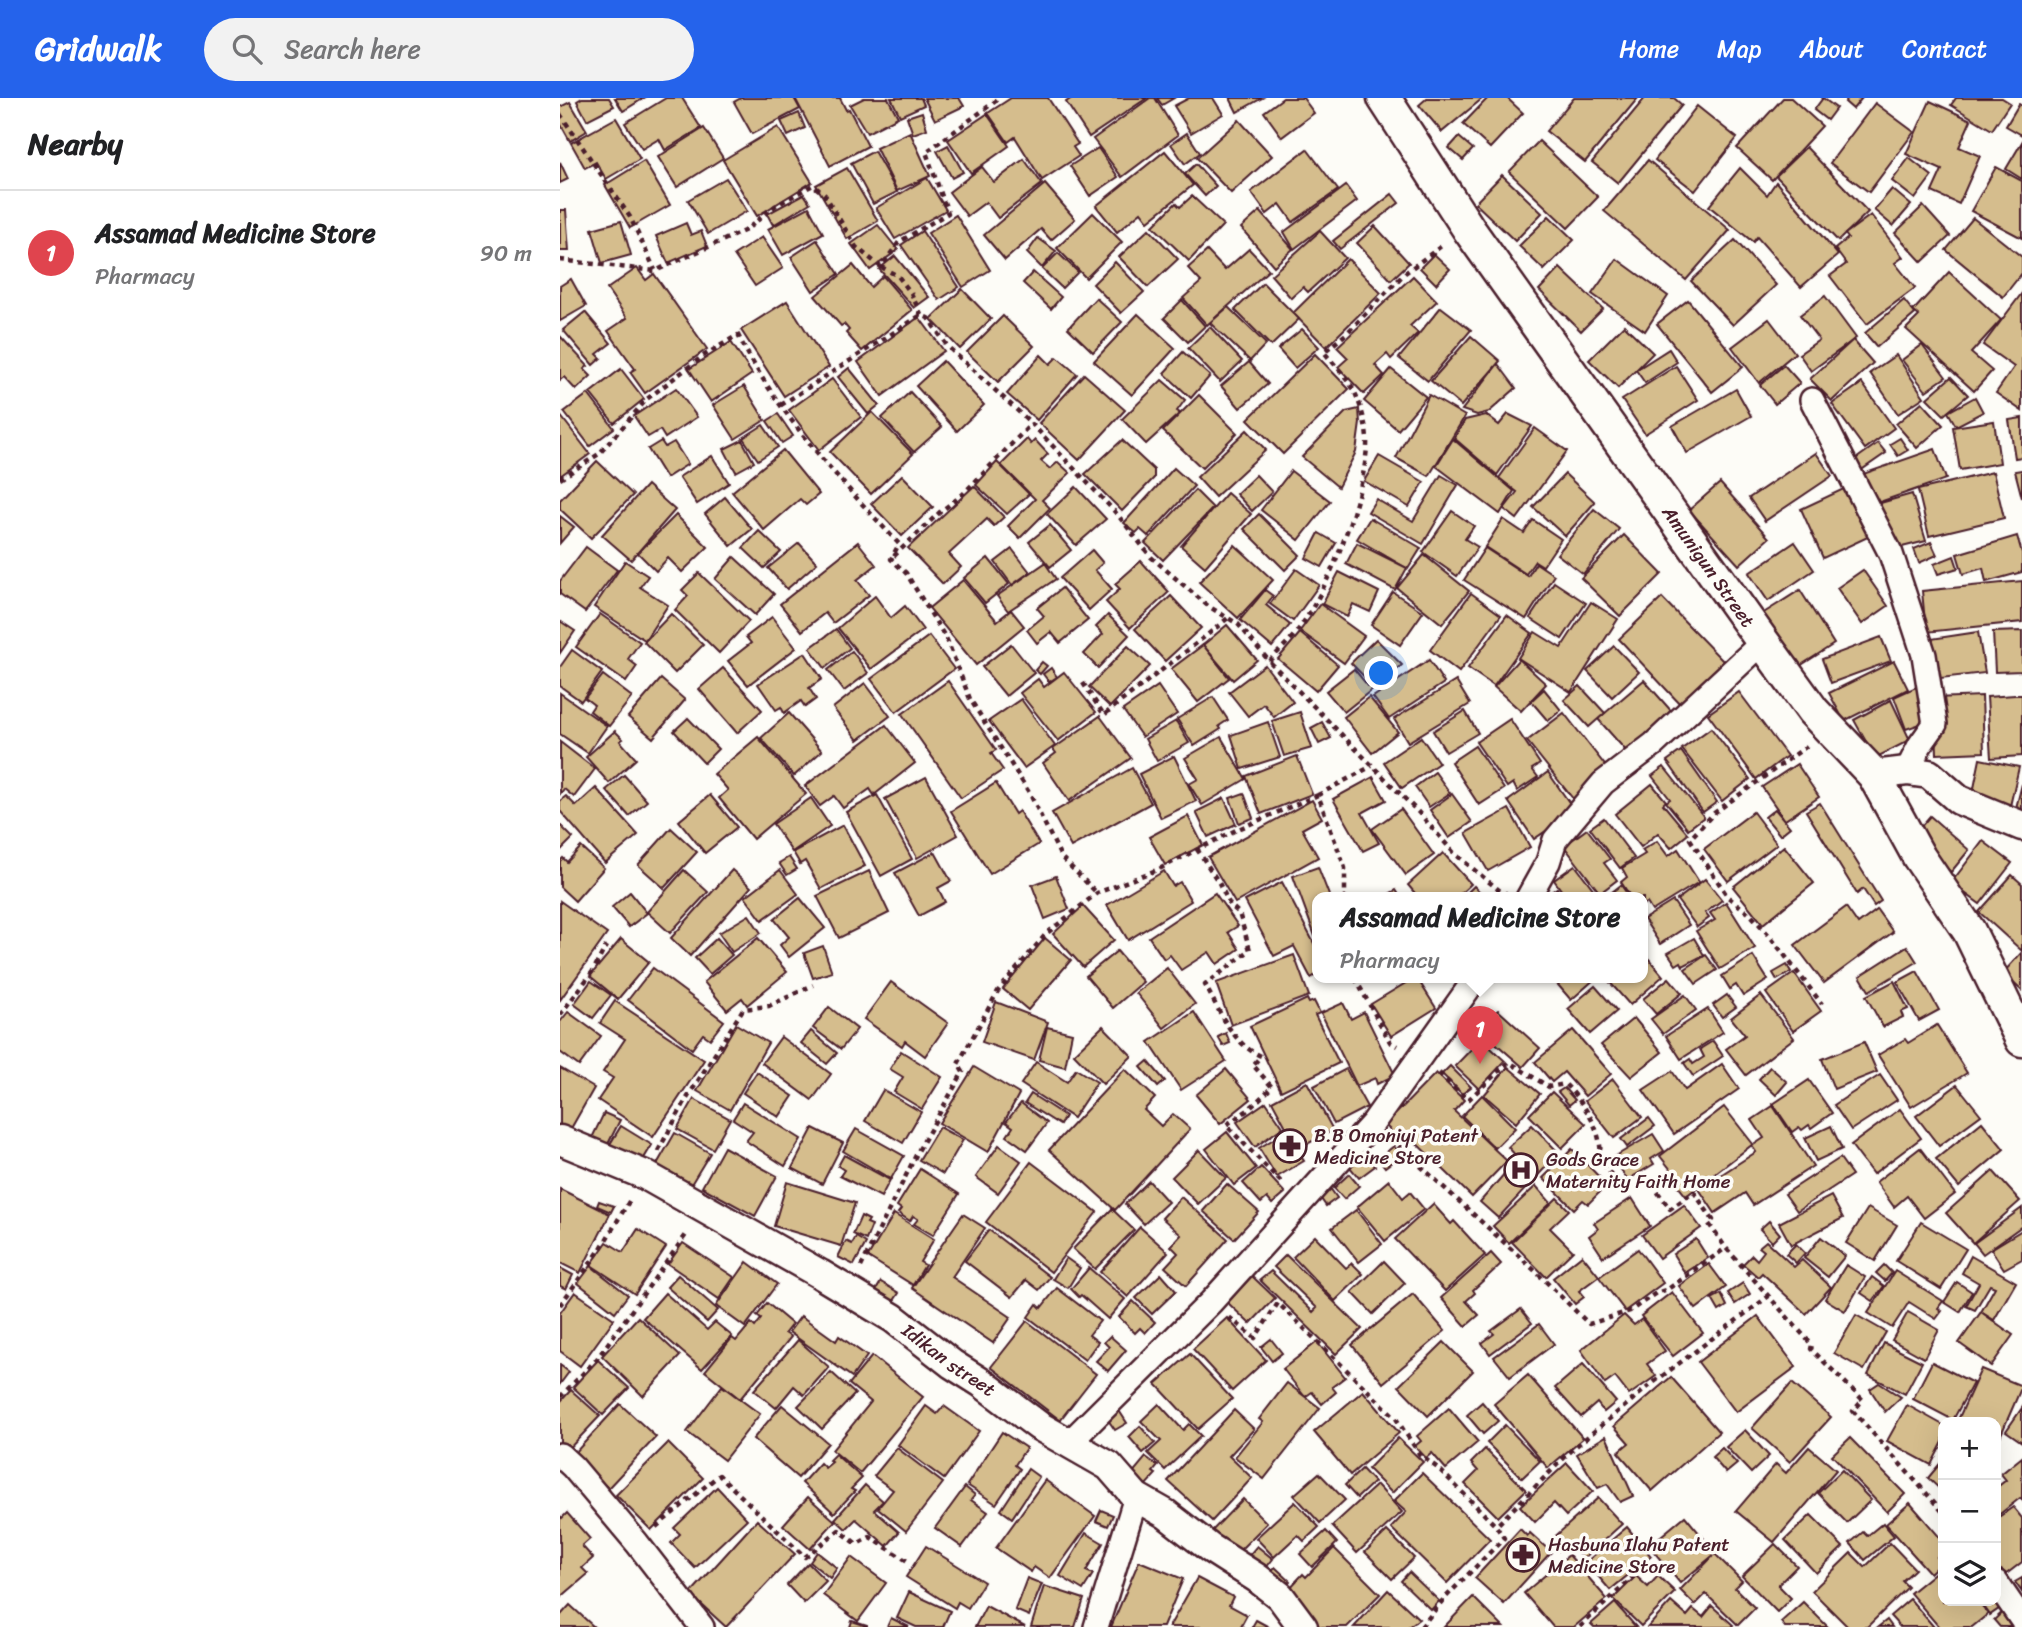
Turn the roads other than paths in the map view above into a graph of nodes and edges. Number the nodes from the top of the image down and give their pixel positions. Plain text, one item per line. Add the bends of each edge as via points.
1 (1384, 98) edge
2 (1812, 400) dead end
3 (1762, 642) junction
4 (1907, 771) junction
5 (1874, 775) junction
6 (2022, 826) edge
7 (1531, 892) edge
8 (1472, 983) edge
9 (2022, 1040) edge
10 (560, 1140) edge
11 (1068, 1444) junction
12 (560, 1455) edge
13 (1136, 1497) junction
14 (2001, 1589) edge
15 (2022, 1620) edge
16 (702, 1627) edge
17 (1096, 1627) edge
18 (1303, 1627) edge

1 - 3 main road, Amunigun Street via 1469,231
2 - 4 street via 1891,554 1924,655 1935,724
3 - 5 main road, Amunigun Street via 1813,711
3 - 7 street via 1654,744 1603,783 1555,840
4 - 5 street
4 - 6 street via 1929,774 1959,800
5 - 9 main road, Amunigun Street via 1919,856 1969,931
8 - 11 street via 1373,1123 1211,1302
10 - 11 street, Idikan street via 645,1175 820,1274 893,1318
11 - 13 street, Idikan street via 1109,1466
12 - 16 street
13 - 17 street
13 - 18 street, Idikan street via 1257,1578 1280,1596
14 - 15 street

